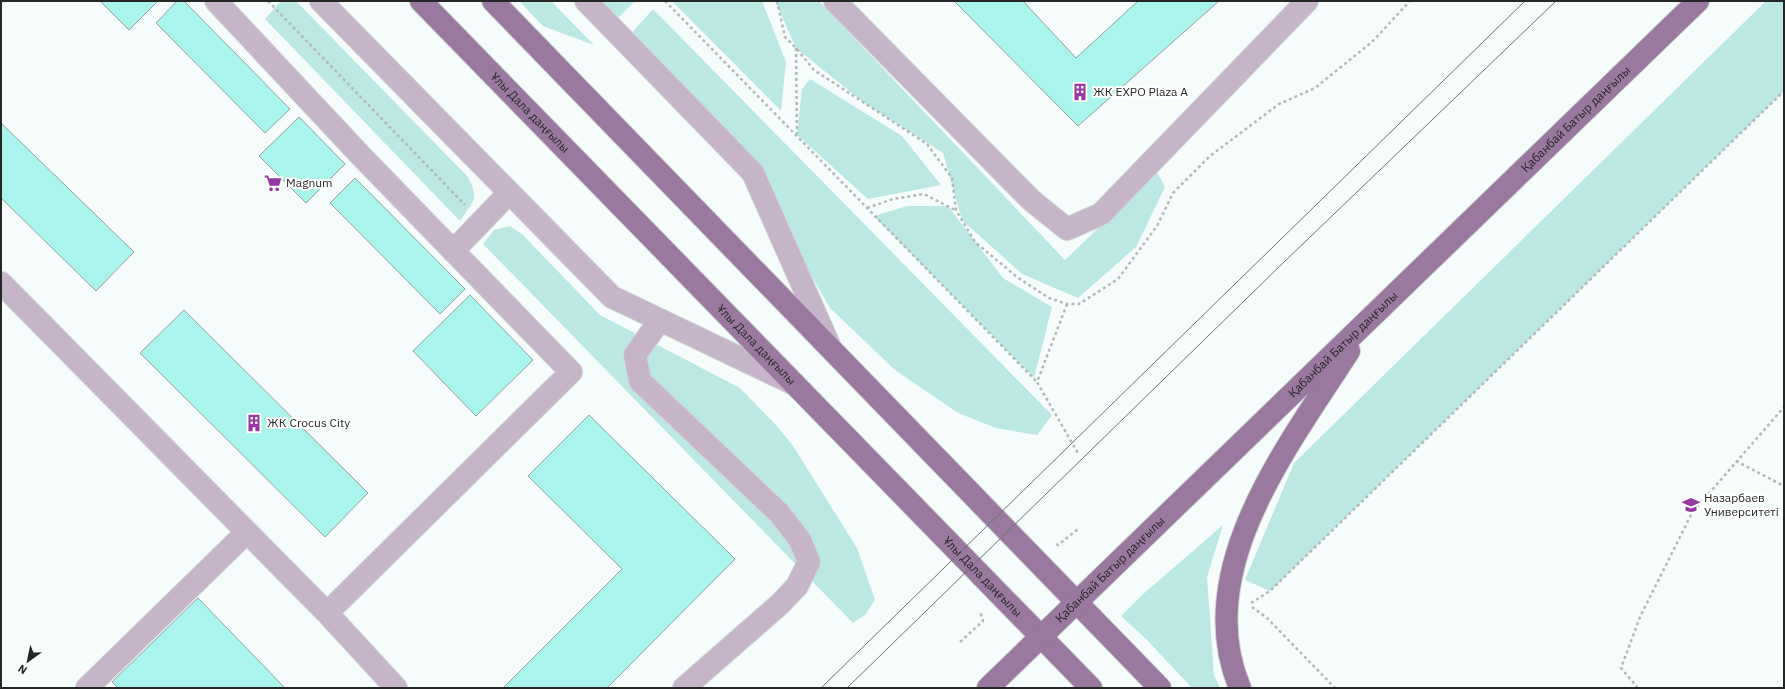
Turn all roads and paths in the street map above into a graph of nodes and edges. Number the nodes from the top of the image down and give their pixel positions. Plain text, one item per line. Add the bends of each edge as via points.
1 (216, 1) edge
2 (268, 1) edge
3 (321, 1) edge
4 (421, 1) edge
5 (493, 1) edge
6 (586, 1) edge
7 (665, 1) edge
8 (777, 1) edge
9 (835, 1) edge
10 (1307, 1) edge
11 (1410, 1) edge
12 (1698, 1) edge
13 (796, 48) junction
14 (1784, 91) edge
15 (796, 135) junction
16 (509, 193) junction
17 (867, 208) junction
18 (956, 210) junction
19 (481, 221) junction
20 (453, 251) junction
21 (1, 283) edge
22 (1067, 304) junction
23 (660, 320) junction
24 (1368, 321) junction
25 (830, 348) junction
26 (1037, 382) junction
27 (794, 384) junction
28 (1784, 407) edge
29 (1079, 455) dead end
30 (1736, 461) junction
31 (1784, 486) edge
32 (1078, 530) dead end
33 (247, 532) junction
34 (1053, 542) dead end
35 (1077, 602) junction
36 (979, 608) dead end
37 (327, 613) junction
38 (1041, 638) junction
39 (960, 642) dead end
40 (87, 688) edge
41 (396, 688) edge
42 (684, 688) edge
43 (988, 688) edge
44 (1091, 688) edge
45 (1160, 688) edge
46 (1240, 688) edge
47 (1335, 688) edge
48 (1638, 688) edge

1 - 20 street
2 - 19 path
3 - 16 street
4 - 27 main road, Ұлы Дала даңғылы
5 - 25 main road
6 - 25 street via 753,172
7 - 15 path
8 - 13 path via 785,36
9 - 10 street via 1031,200 1067,229 1101,214
11 - 22 path via 1373,41 1315,88 1278,104 1210,156 1173,193 1157,226 1118,279 1079,304
12 - 24 main road, Қабанбай Батыр даңғылы
13 - 15 path
13 - 18 path via 814,70 927,144 952,178
14 - 47 path via 1270,591 1249,605 1267,618
15 - 17 path
16 - 19 street
16 - 23 street via 612,297
17 - 18 path via 893,199 924,194
17 - 26 path
18 - 22 path via 976,242 1017,277 1049,298
19 - 20 street
20 - 37 street via 571,372
21 - 33 street
22 - 26 path
23 - 27 street
23 - 42 street via 635,355 640,381 779,513 800,540 809,562 797,586 780,604
24 - 35 main road, Қабанбай Батыр даңғылы
24 - 46 main road via 1276,466 1244,534 1231,582 1227,620 1230,652
25 - 35 main road
26 - 29 path
27 - 38 main road, Ұлы Дала даңғылы
28 - 30 path
30 - 31 path
30 - 48 path via 1692,513 1640,617 1622,668
32 - 34 path via 1058,545
33 - 37 street
33 - 40 street
35 - 38 main road, Қабанбай Батыр даңғылы
35 - 45 main road
36 - 39 path via 983,621
37 - 41 street
38 - 43 main road, Қабанбай Батыр даңғылы
38 - 44 main road, Ұлы Дала даңғылы

